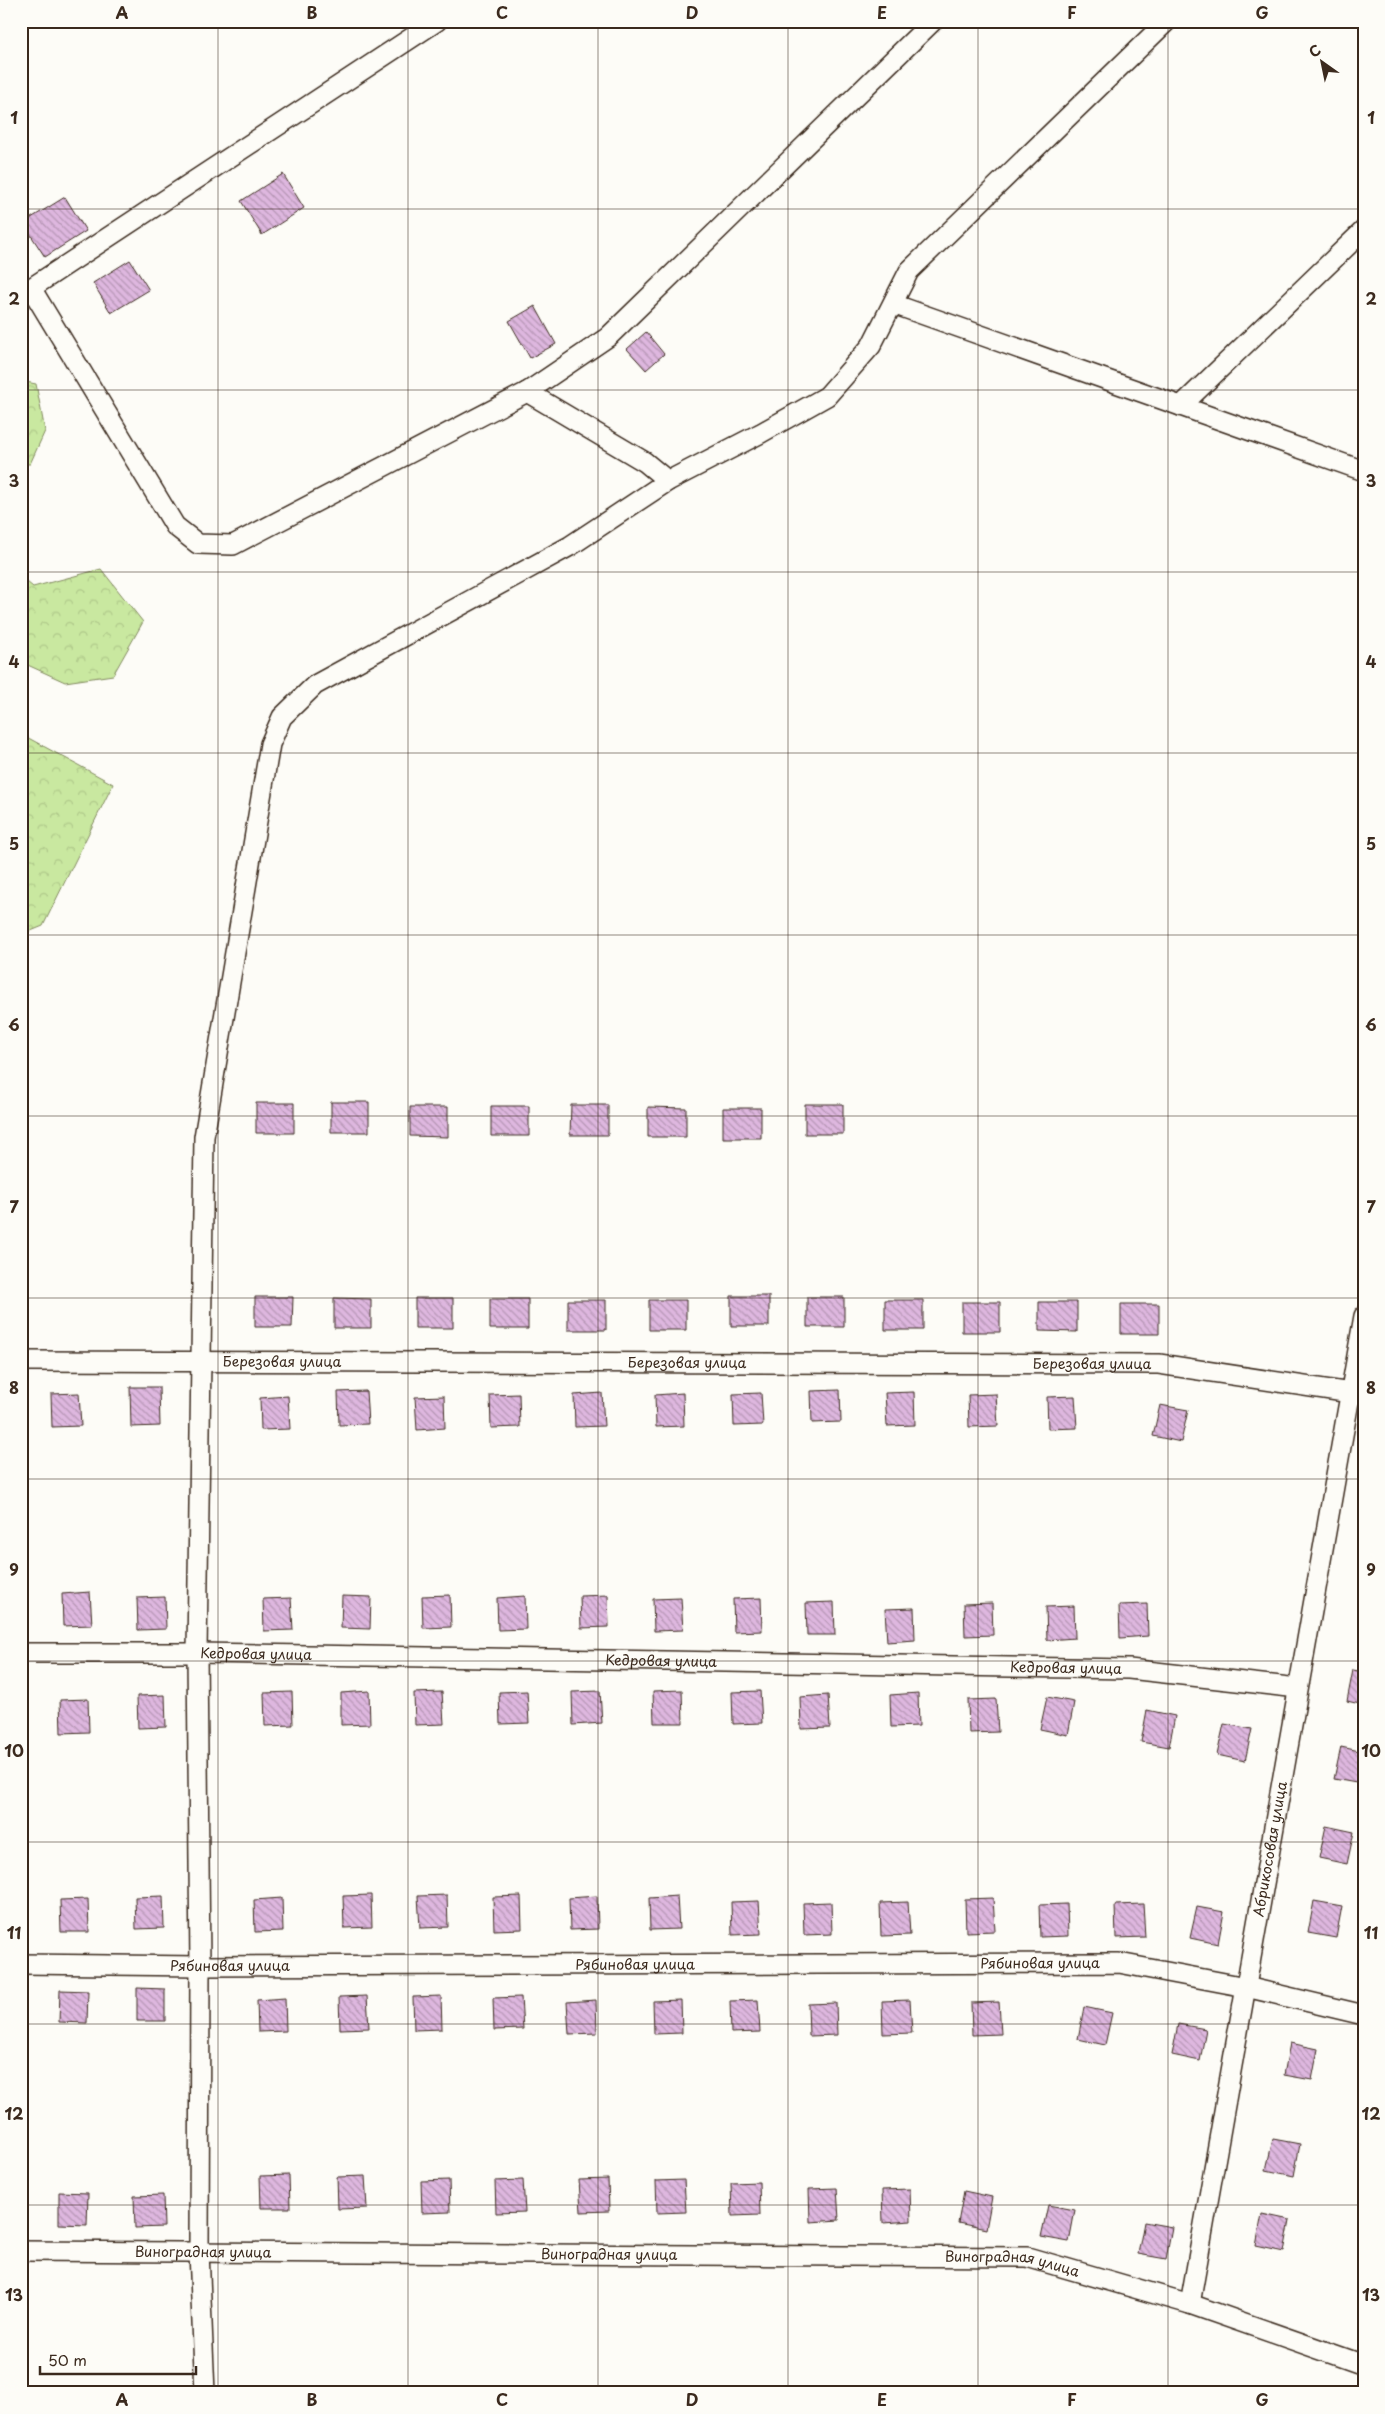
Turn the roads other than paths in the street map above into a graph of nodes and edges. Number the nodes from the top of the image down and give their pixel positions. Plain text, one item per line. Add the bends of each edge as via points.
1 (437, 21) edge
2 (932, 21) edge
3 (1167, 21) edge
4 (1364, 230) edge
5 (893, 304) junction
6 (527, 392) junction
7 (1181, 406) junction
8 (1364, 471) edge
9 (668, 480) junction
10 (1364, 1316) edge
11 (21, 1361) edge
12 (199, 1362) junction
13 (1357, 1394) edge
14 (21, 1653) edge
15 (197, 1653) junction
16 (1298, 1688) junction
17 (21, 1964) edge
18 (200, 1966) junction
19 (1246, 1987) junction
20 (1364, 2015) edge
21 (21, 2251) edge
22 (199, 2252) junction
23 (1190, 2304) junction
24 (1364, 2365) edge
25 (205, 2393) edge

1 - 6 street via 31,288 175,526 198,544 233,545
2 - 6 street via 608,337
3 - 5 street via 909,271
4 - 7 street
5 - 7 street
5 - 9 street via 871,346 827,396 770,429
6 - 9 street via 645,462
7 - 8 street
9 - 12 street via 570,546 315,685 282,717 270,744 204,1137
10 - 13 street, Абрикосовая улица
11 - 12 street, Березовая улица
12 - 13 street, Березовая улица via 1159,1364
12 - 15 street
13 - 16 street, Абрикосовая улица
14 - 15 street, Кедровая улица
15 - 16 street, Кедровая улица via 1129,1669
15 - 18 street
16 - 19 street, Абрикосовая улица
17 - 18 street, Рябиновая улица
18 - 19 street, Рябиновая улица via 1119,1964
18 - 22 street
19 - 20 street, Рябиновая улица
19 - 23 street, Абрикосовая улица
21 - 22 street, Виноградная улица
22 - 23 street, Виноградная улица via 1027,2257
22 - 25 street
23 - 24 street, Виноградная улица

